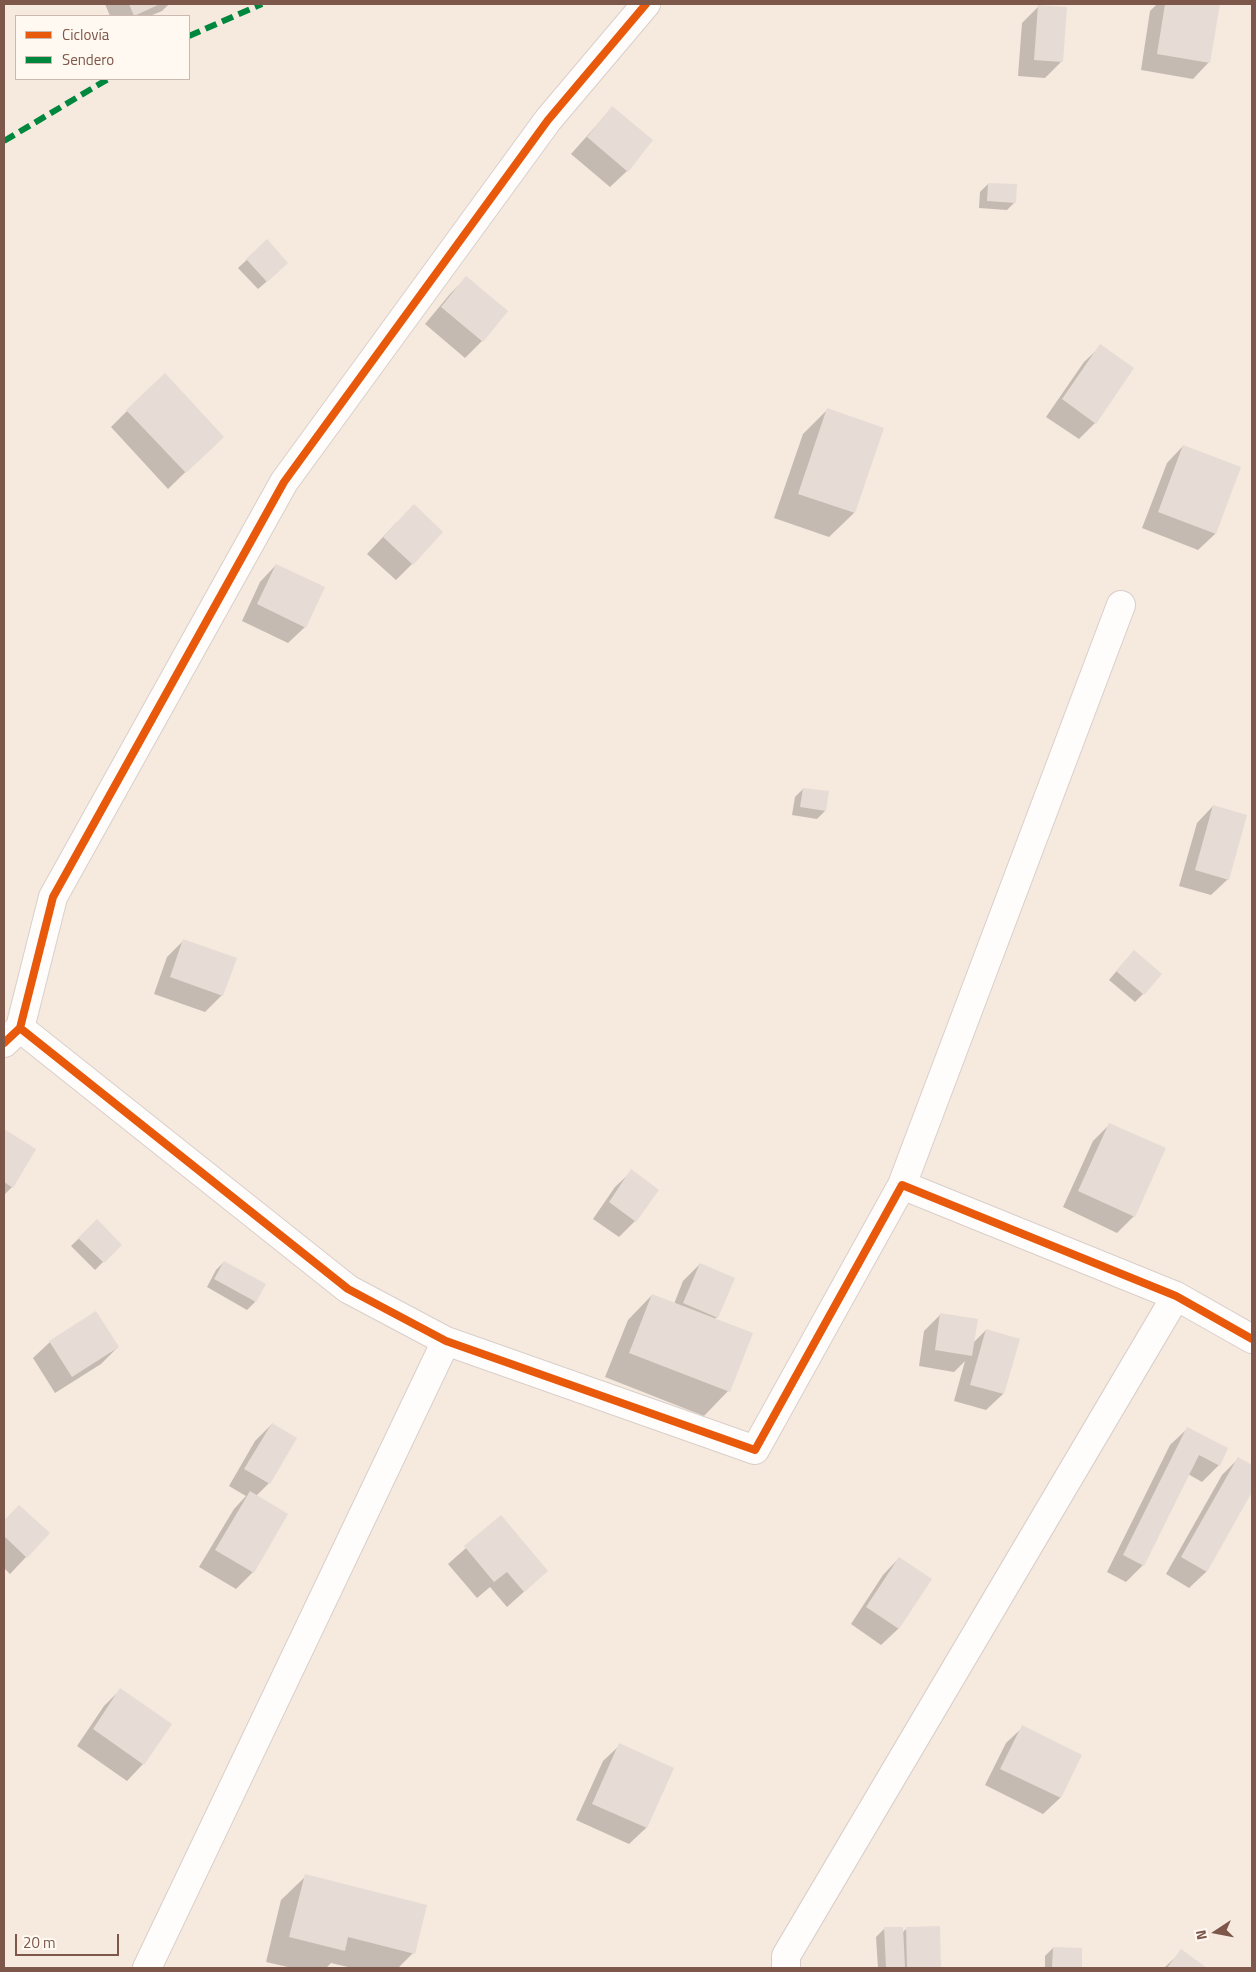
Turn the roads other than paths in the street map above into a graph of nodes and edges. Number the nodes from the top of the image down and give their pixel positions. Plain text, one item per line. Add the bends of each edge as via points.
1 (646, 4) edge
2 (1121, 605) dead end
3 (12, 1036) edge
4 (902, 1185) junction
5 (1176, 1296) junction
6 (1252, 1339) edge
7 (446, 1342) junction
8 (147, 1968) edge
9 (786, 1968) edge

1 - 3 street via 548,120 284,482 53,897
2 - 4 street
3 - 7 street via 348,1289
4 - 5 street
4 - 7 street via 755,1450
5 - 6 street
5 - 9 street via 786,1956
7 - 8 street

